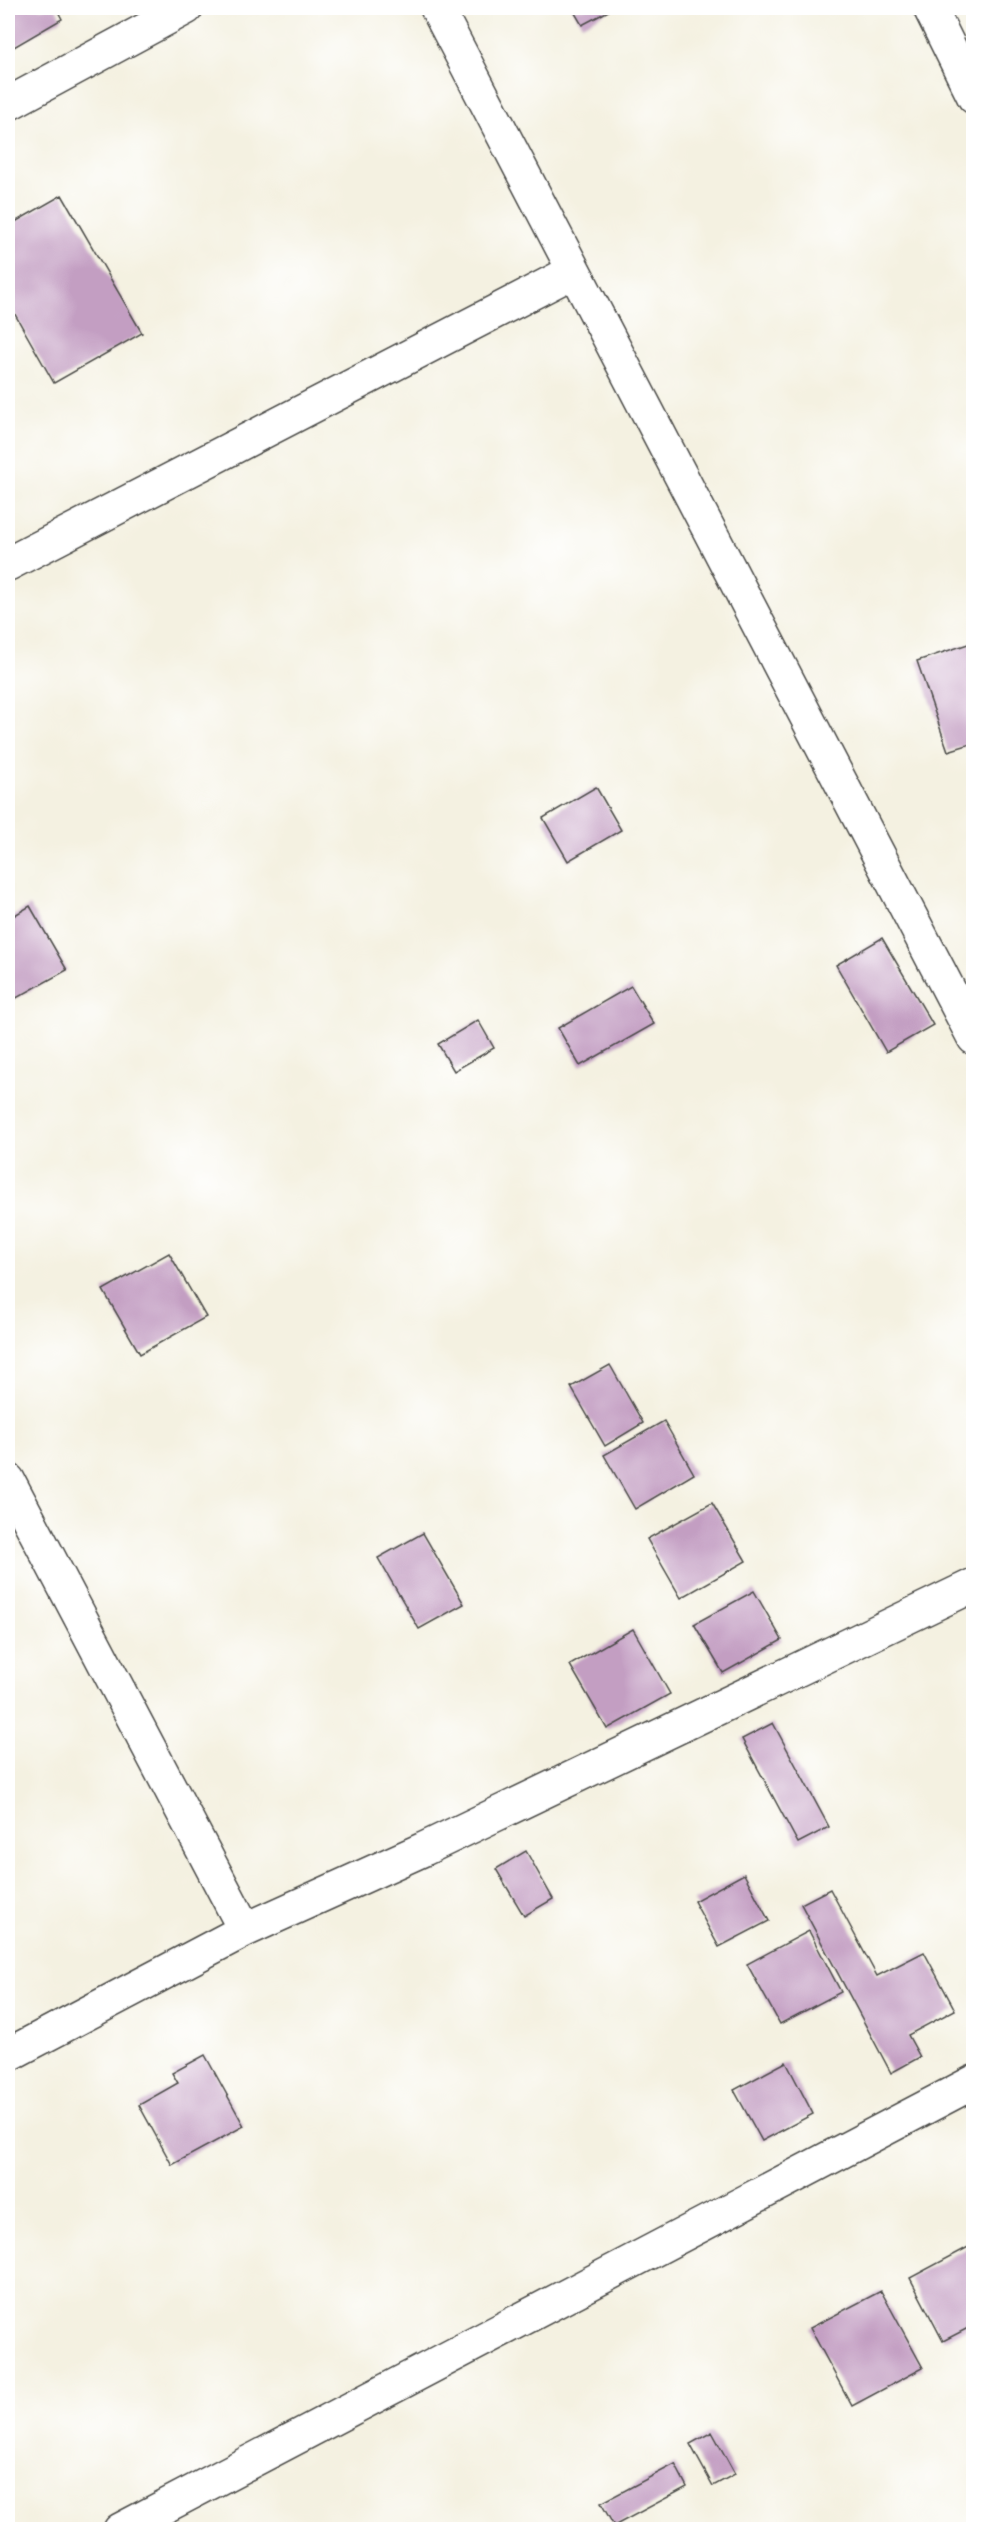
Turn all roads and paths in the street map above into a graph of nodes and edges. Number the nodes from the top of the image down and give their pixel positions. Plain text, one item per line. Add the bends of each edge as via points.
1 (186, 8) edge
2 (436, 8) edge
3 (930, 8) edge
4 (974, 97) edge
5 (8, 104) edge
6 (574, 271) junction
7 (8, 564) edge
8 (974, 1038) edge
9 (8, 1480) edge
10 (974, 1585) edge
11 (245, 1930) junction
12 (8, 2055) edge
13 (974, 2082) edge
14 (120, 2529) edge

1 - 5 street
2 - 6 street
3 - 4 street
6 - 7 street
6 - 8 street
9 - 11 street
10 - 11 street via 424,1850
11 - 12 street
13 - 14 street

